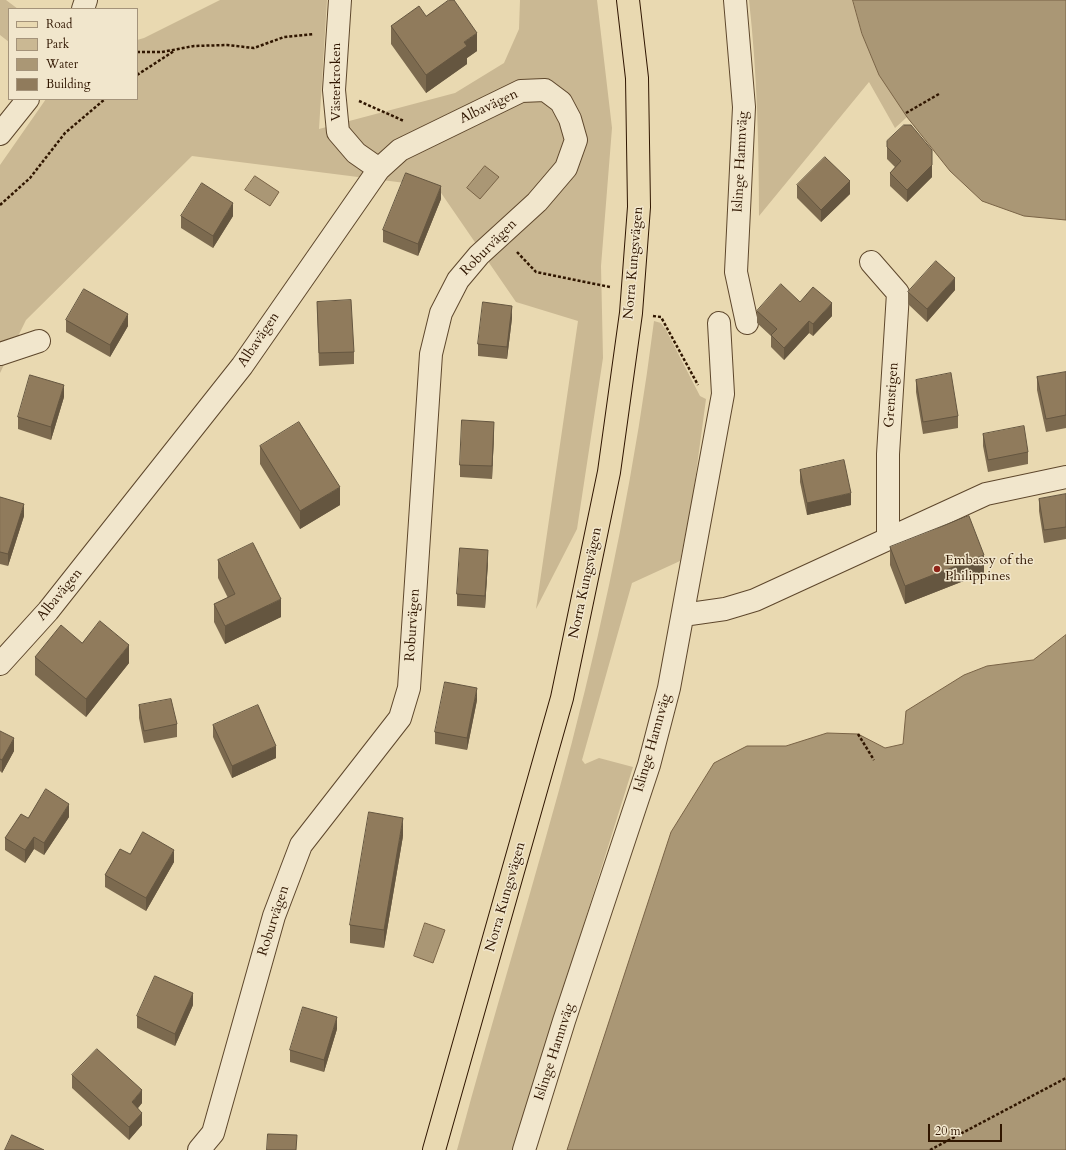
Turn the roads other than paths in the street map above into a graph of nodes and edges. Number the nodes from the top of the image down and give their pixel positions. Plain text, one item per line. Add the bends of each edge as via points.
1 (340, 0) edge
2 (628, 0) edge
3 (735, 0) edge
4 (27, 100) edge
5 (561, 102) joint
6 (0, 134) edge
7 (379, 169) junction
8 (871, 262) dead end
9 (719, 323) dead end
10 (747, 324) dead end
11 (39, 340) dead end
12 (0, 354) edge
13 (1066, 477) edge
14 (888, 538) junction
15 (683, 614) junction
16 (0, 664) edge
17 (199, 1150) edge
18 (434, 1150) edge
19 (524, 1150) edge

1 - 7 street, Västerkroken via 334,90 338,132 356,153
2 - 18 main road, Norra Kungsvägen via 637,78 639,207 631,313 610,472 562,698
3 - 10 street, Islinge Hamnväg via 744,107 736,272
4 - 6 street
5 - 7 street, Albavägen via 545,90 521,91 400,150
5 - 17 street, Roburvägen via 570,119 576,140 566,168 537,202 479,255 458,280 441,313 431,354 409,688 400,718 301,845 274,916 213,1133
7 - 16 street, Albavägen via 242,366 48,611
8 - 14 street, Grenstigen via 898,293 888,454
9 - 15 street, Islinge Hamnväg via 723,394
11 - 12 street
13 - 14 street via 986,494
14 - 15 street via 755,600 725,609
15 - 19 street, Islinge Hamnväg via 669,688 649,765

